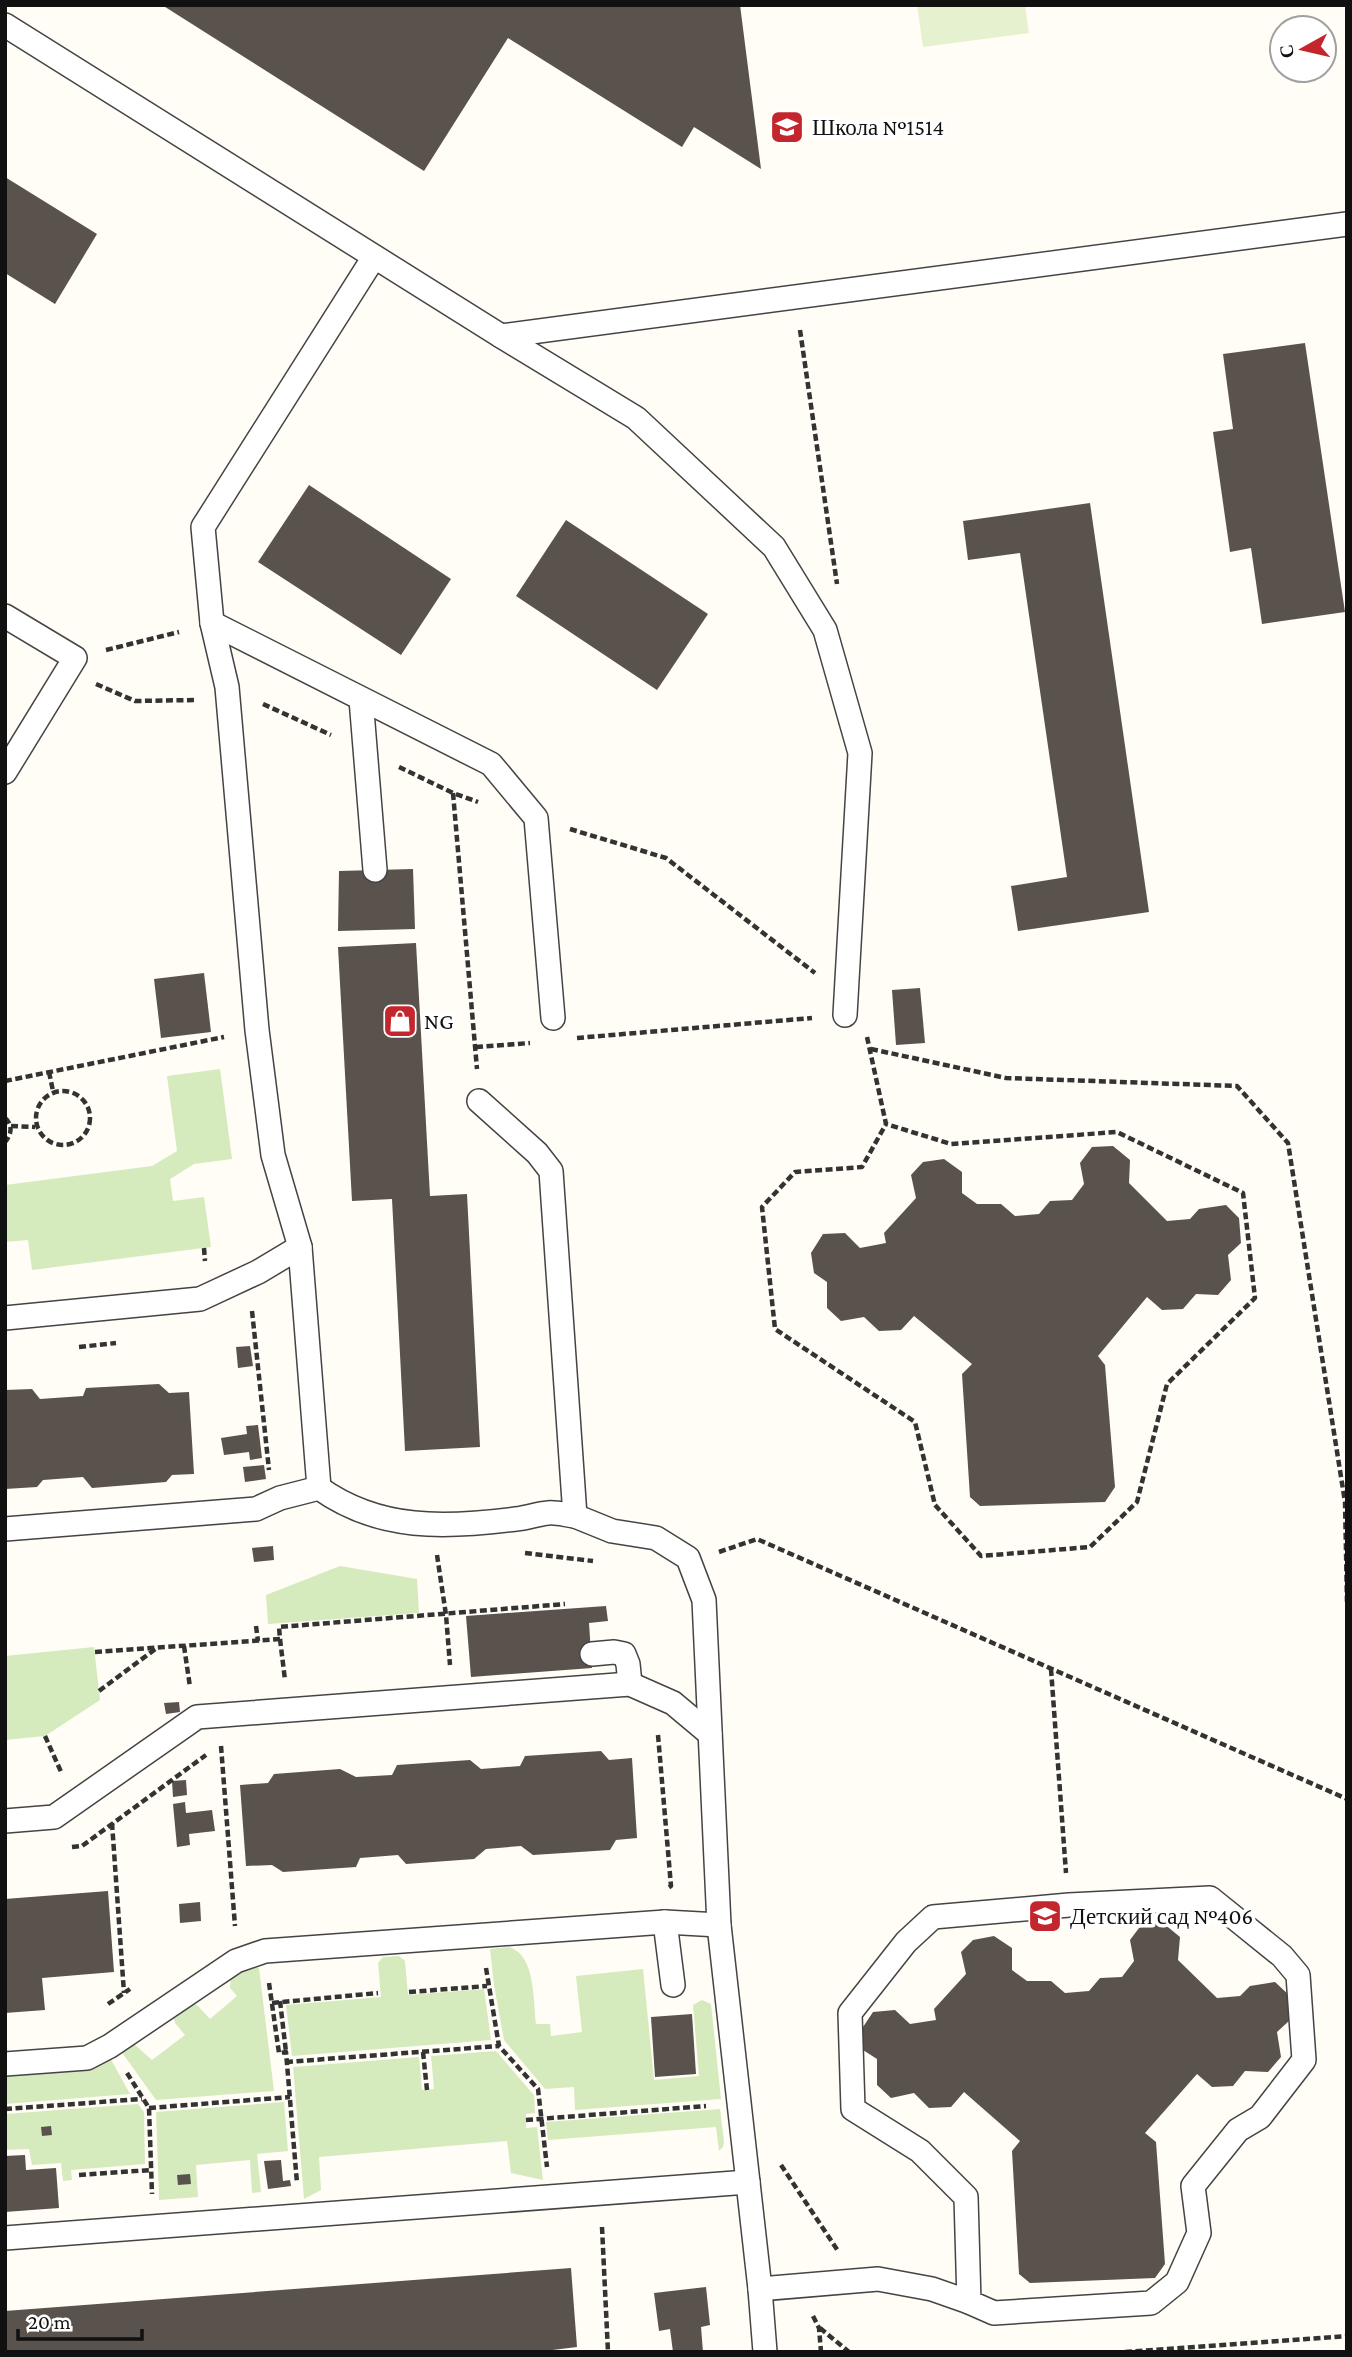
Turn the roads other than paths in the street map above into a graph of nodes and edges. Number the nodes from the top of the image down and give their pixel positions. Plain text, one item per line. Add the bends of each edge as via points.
1 (5, 25) edge
2 (1347, 224) edge
3 (374, 257) junction
4 (501, 336) junction
5 (5, 616) edge
6 (212, 623) junction
7 (361, 699) junction
8 (5, 772) edge
9 (376, 870) dead end
10 (845, 1015) road end
11 (553, 1018) dead end
12 (479, 1101) road end
13 (300, 1247) junction
14 (5, 1318) edge
15 (319, 1488) junction
16 (575, 1516) junction
17 (5, 1529) edge
18 (592, 1654) dead end
19 (630, 1684) junction
20 (710, 1734) junction
21 (5, 1821) edge
22 (665, 1922) junction
23 (719, 1925) junction
24 (673, 1985) dead end
25 (5, 2064) edge
26 (748, 2182) junction
27 (5, 2238) edge
28 (760, 2290) junction
29 (969, 2302) junction
30 (765, 2352) edge

1 - 3 lane
2 - 4 lane
3 - 4 lane
3 - 6 lane via 203,527
4 - 10 lane via 636,418 775,547 825,630 860,753
5 - 8 lane via 71,665
6 - 7 lane
6 - 13 lane via 228,700 257,1030 273,1155
7 - 9 lane
7 - 11 lane via 491,764 536,818
12 - 16 lane via 551,1171
13 - 14 lane via 200,1299
13 - 15 lane
15 - 16 lane via 339,1503 380,1519 435,1525 549,1513
15 - 17 lane via 257,1509
16 - 20 lane via 612,1531 656,1538 688,1558 704,1600
18 - 19 lane via 624,1654
19 - 20 lane via 673,1703
19 - 21 lane via 197,1717 54,1817
20 - 23 lane
22 - 23 lane
22 - 24 lane
22 - 25 lane via 265,1951 236,1961 88,2058
23 - 26 lane
26 - 27 lane
26 - 28 lane
28 - 29 lane via 878,2279 932,2289
28 - 30 lane
29 - 29 lane via 994,2313 1151,2303 1177,2282 1199,2233 1193,2186 1238,2130 1260,2117 1304,2060 1298,1975 1282,1956 1210,1898 933,1917 906,1942 850,2012 853,2109 920,2151 966,2197

